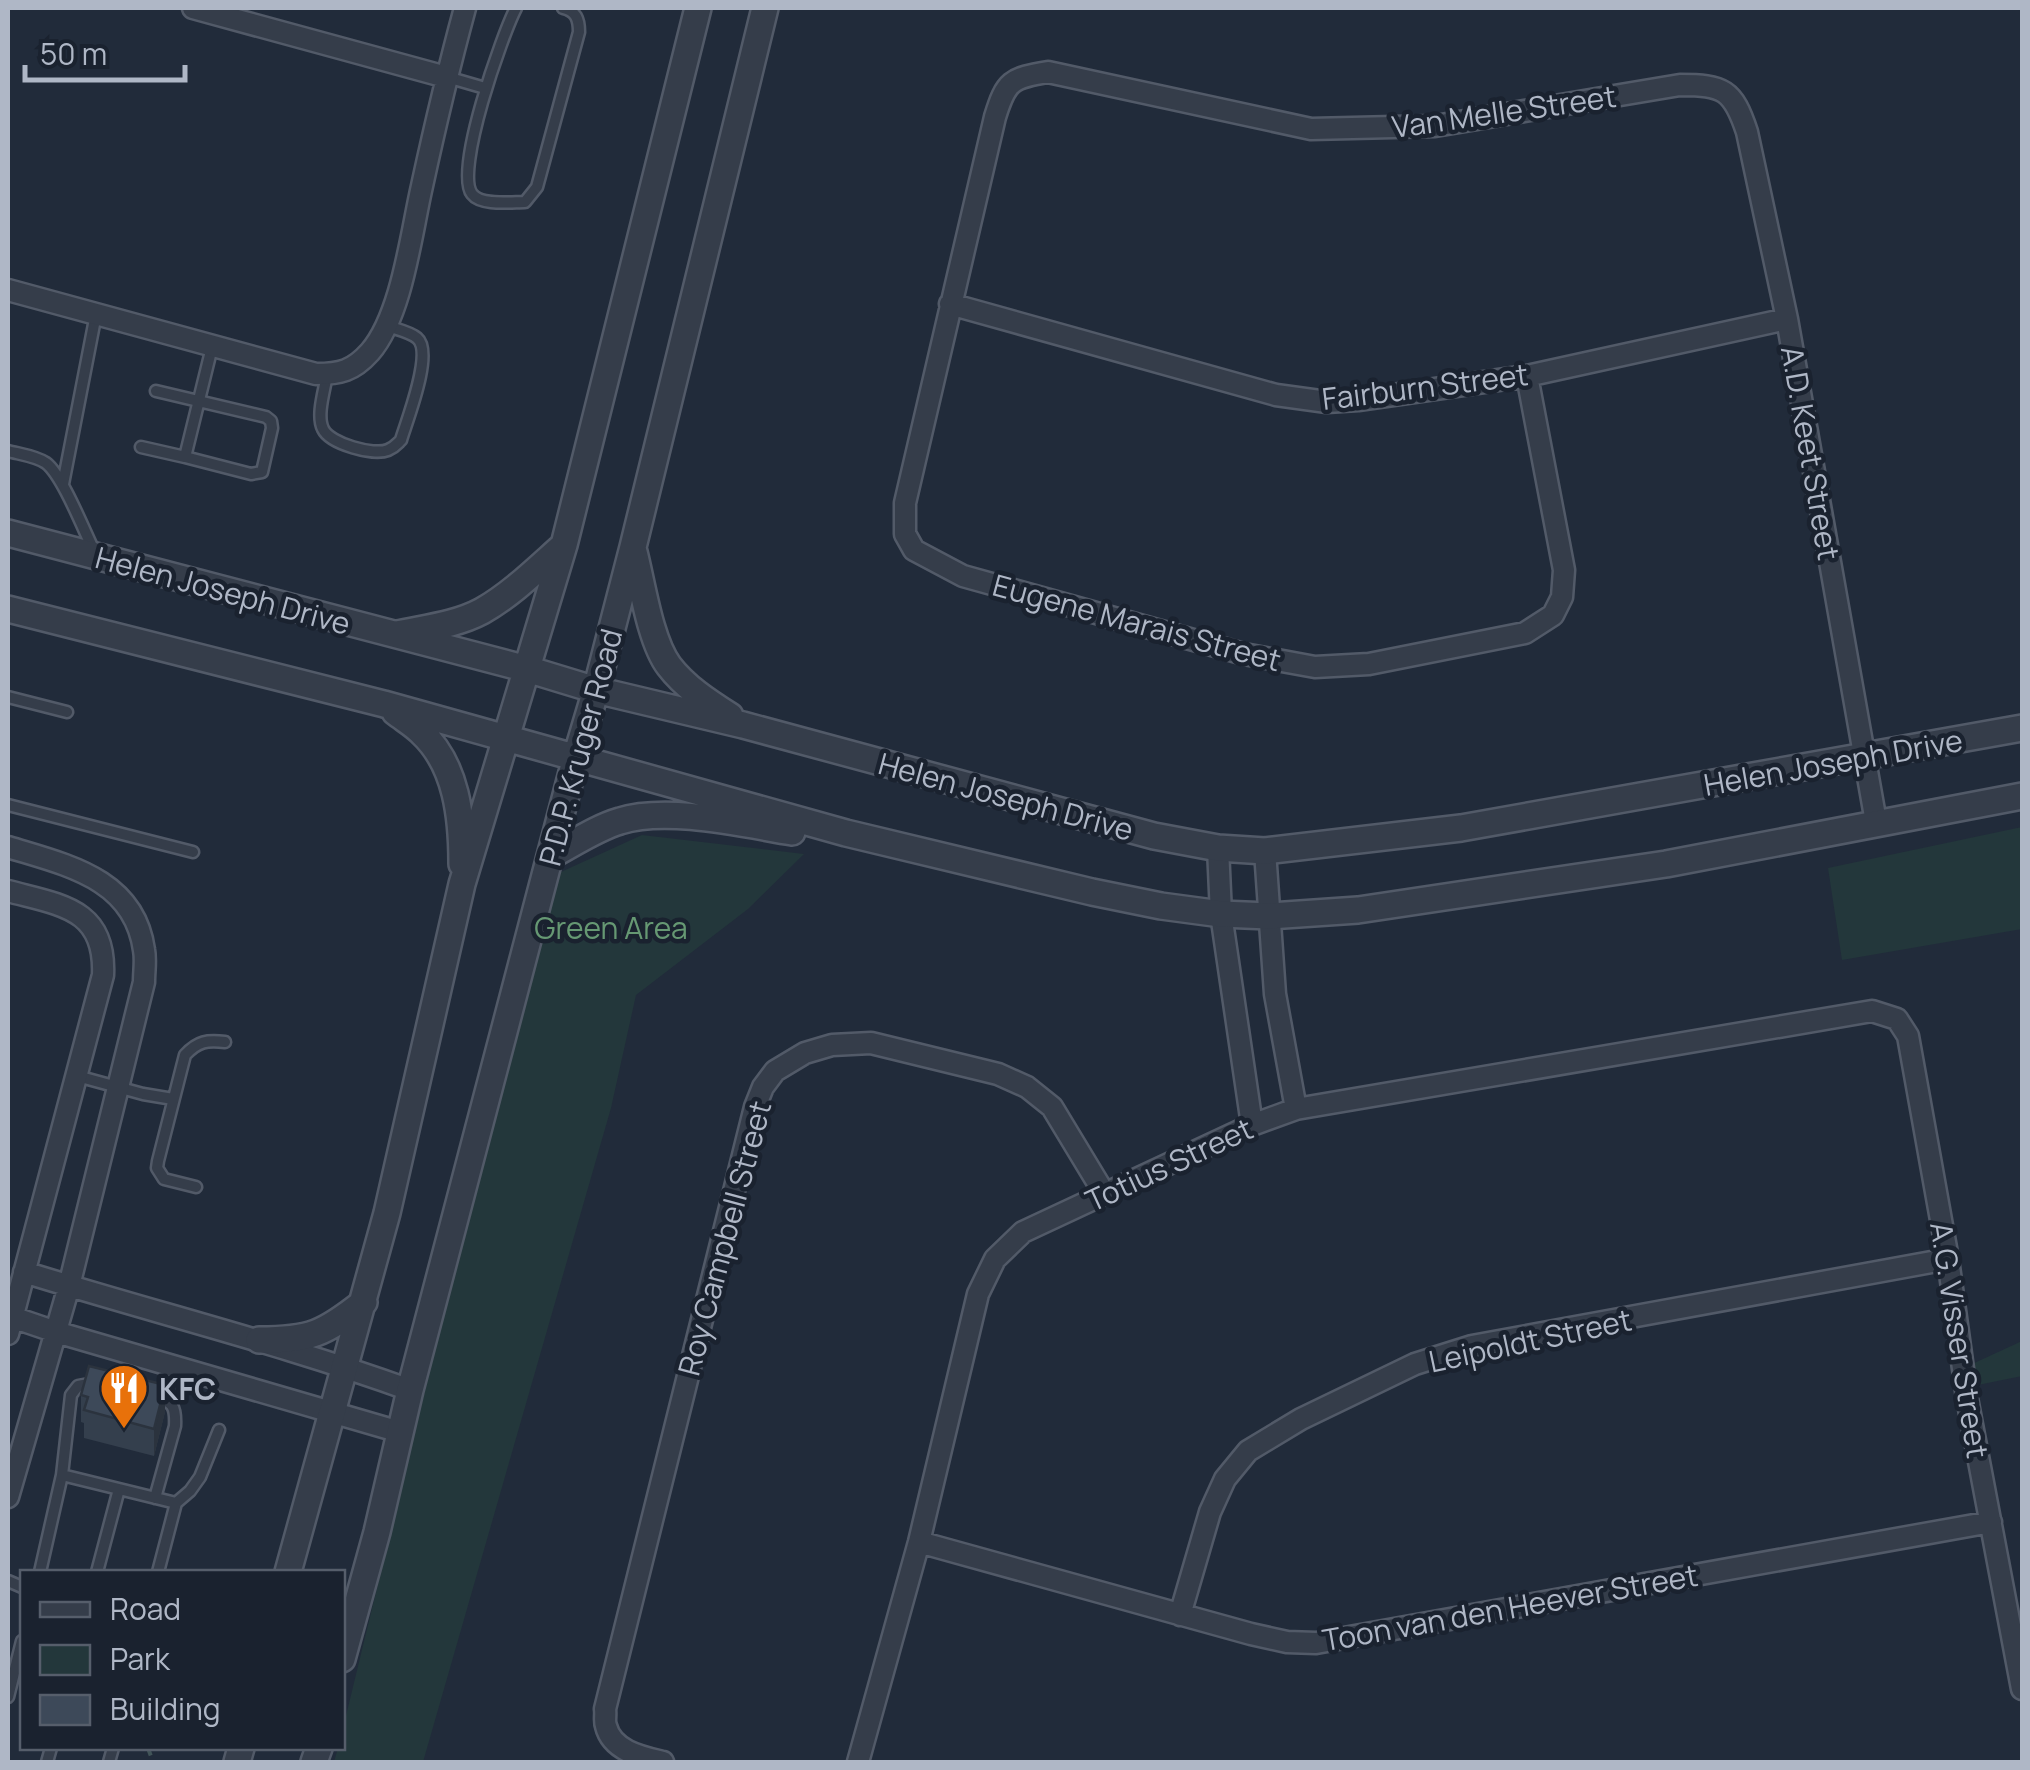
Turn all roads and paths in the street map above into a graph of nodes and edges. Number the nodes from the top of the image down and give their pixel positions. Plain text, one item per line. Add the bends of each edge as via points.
1 (193, 8) edge
2 (466, 8) edge
3 (516, 8) edge
4 (563, 8) edge
5 (698, 8) edge
6 (765, 8) edge
7 (446, 77) junction
8 (485, 88) junction
9 (1725, 92) joint
10 (8, 290) edge
11 (950, 304) junction
12 (96, 314) junction
13 (1787, 319) junction
14 (386, 326) junction
15 (212, 347) junction
16 (328, 374) junction
17 (1527, 376) junction
18 (156, 391) dead end
19 (199, 400) junction
20 (141, 447) dead end
21 (8, 451) edge
22 (185, 457) junction
23 (63, 484) junction
24 (8, 533) edge
25 (564, 545) junction
26 (633, 547) junction
27 (96, 556) junction
28 (8, 610) edge
29 (392, 635) junction
30 (528, 670) junction
31 (596, 690) junction
32 (8, 697) edge
33 (384, 704) junction
34 (67, 712) dead end
35 (742, 725) junction
36 (2022, 728) edge
37 (506, 739) junction
38 (1865, 756) junction
39 (576, 757) junction
40 (2022, 796) edge
41 (8, 805) edge
42 (1876, 822) junction
43 (846, 834) junction
44 (8, 847) edge
45 (1218, 848) junction
46 (1265, 850) junction
47 (193, 852) dead end
48 (550, 856) junction
49 (462, 884) junction
50 (8, 890) edge
51 (1222, 914) junction
52 (1270, 916) junction
53 (1872, 1011) joint
54 (225, 1042) dead end
55 (76, 1076) junction
56 (118, 1088) junction
57 (173, 1099) junction
58 (1296, 1109) junction
59 (1252, 1124) junction
60 (196, 1186) dead end
61 (1104, 1192) junction
62 (1948, 1260) junction
63 (16, 1269) edge
64 (69, 1286) junction
65 (364, 1302) junction
66 (9, 1322) edge
67 (56, 1332) junction
68 (259, 1340) junction
69 (344, 1366) junction
70 (112, 1388) edge
71 (410, 1390) junction
72 (150, 1396) edge
73 (331, 1411) junction
74 (218, 1430) dead end
75 (400, 1432) junction
76 (62, 1475) junction
77 (119, 1489) junction
78 (8, 1496) edge
79 (155, 1498) junction
80 (176, 1503) junction
81 (1991, 1522) junction
82 (919, 1542) junction
83 (40, 1570) edge
84 (98, 1570) edge
85 (159, 1570) edge
86 (289, 1570) edge
87 (1180, 1615) junction
88 (20, 1648) edge
89 (345, 1649) edge
90 (2022, 1689) edge
91 (8, 1697) edge
92 (663, 1762) edge
93 (858, 1762) edge

1 - 7 street
2 - 7 street
3 - 8 lane
4 - 8 lane via 578,18 579,32 537,186 524,202 480,200 470,192 466,177
5 - 25 street
6 - 26 street, P.D.P. Kruger Road
7 - 8 lane
7 - 14 street
9 - 11 street, Van Melle Street via 1680,85 1435,126 1311,129 1048,72 1025,76 1002,92
9 - 13 street, A.D. Keet Street via 1748,132
10 - 12 street
11 - 17 street, Fairburn Street via 1276,395 1327,402
11 - 17 street, Eugene Marais Street via 904,503 905,534 914,550 963,576 1315,668 1369,664 1525,632 1553,615 1564,570
12 - 15 street
12 - 23 lane
13 - 17 street, Fairburn Street
13 - 38 street, A.D. Keet Street
14 - 16 street via 357,365
14 - 16 lane via 422,346 423,362 395,446 376,452 326,434 320,420
15 - 16 street
15 - 19 lane
18 - 19 lane
19 - 22 lane
19 - 22 lane via 271,421 265,465 250,474
20 - 22 lane
21 - 23 lane via 48,464
23 - 27 lane
24 - 27 street, Helen Joseph Drive
25 - 29 street via 480,612
25 - 30 street
26 - 31 street, P.D.P. Kruger Road
26 - 35 street via 666,663
27 - 29 street, Helen Joseph Drive
28 - 33 street
29 - 30 street, Helen Joseph Drive
30 - 31 street, Helen Joseph Drive
30 - 37 street
31 - 35 street, Helen Joseph Drive
31 - 39 street, P.D.P. Kruger Road
32 - 34 lane
33 - 37 street
33 - 49 street via 421,731 451,777
35 - 45 street, Helen Joseph Drive
36 - 38 street, Helen Joseph Drive
37 - 39 street
37 - 49 street
38 - 42 street, A.D. Keet Street
38 - 46 street, Helen Joseph Drive via 1462,828
39 - 43 street
39 - 48 street, P.D.P. Kruger Road
40 - 42 street
41 - 47 lane
42 - 52 street via 1646,867 1358,910
43 - 48 street via 654,815 607,825
43 - 51 street
44 - 56 street via 98,879 135,920 144,982
45 - 46 street, Helen Joseph Drive
45 - 51 street
46 - 52 street
48 - 71 street, P.D.P. Kruger Road
49 - 65 street
50 - 55 street via 87,919 99,936 104,974
51 - 52 street
51 - 59 street
52 - 58 street via 1275,994
53 - 58 street, Totius Street
53 - 62 street, A.G. Visser Street via 1897,1019 1908,1036
54 - 57 lane via 196,1044
55 - 56 lane
55 - 63 street
56 - 57 lane
56 - 64 street
57 - 60 lane via 157,1168 164,1179
58 - 59 street, Totius Street
59 - 61 street, Totius Street
61 - 82 street, Totius Street via 1023,1232 995,1259 978,1294
61 - 92 street, Roy Campbell Street via 1052,1107 998,1074 872,1044 832,1044 774,1071 755,1107 606,1709 614,1741
62 - 81 street, A.G. Visser Street
62 - 87 street, Leipoldt Street via 1472,1346 1415,1364 1248,1451 1210,1512
63 - 64 street
63 - 66 street
64 - 67 street
64 - 68 street
65 - 68 street via 314,1336
65 - 69 street
66 - 67 street
67 - 73 street
67 - 78 street
68 - 69 street
69 - 71 street
69 - 73 street
70 - 76 lane via 88,1383 74,1390
71 - 75 street, P.D.P. Kruger Road
72 - 79 lane via 169,1400 176,1416
73 - 75 street
73 - 86 street
74 - 80 lane via 200,1477
75 - 89 street, P.D.P. Kruger Road
76 - 77 lane
76 - 83 lane
77 - 79 lane
77 - 84 lane
79 - 80 lane
80 - 85 lane
81 - 87 street, Toon van den Heever Street via 1316,1643
81 - 90 street, A.G. Visser Street
82 - 87 street, Toon van den Heever Street
82 - 93 street, Totius Street
88 - 91 lane

